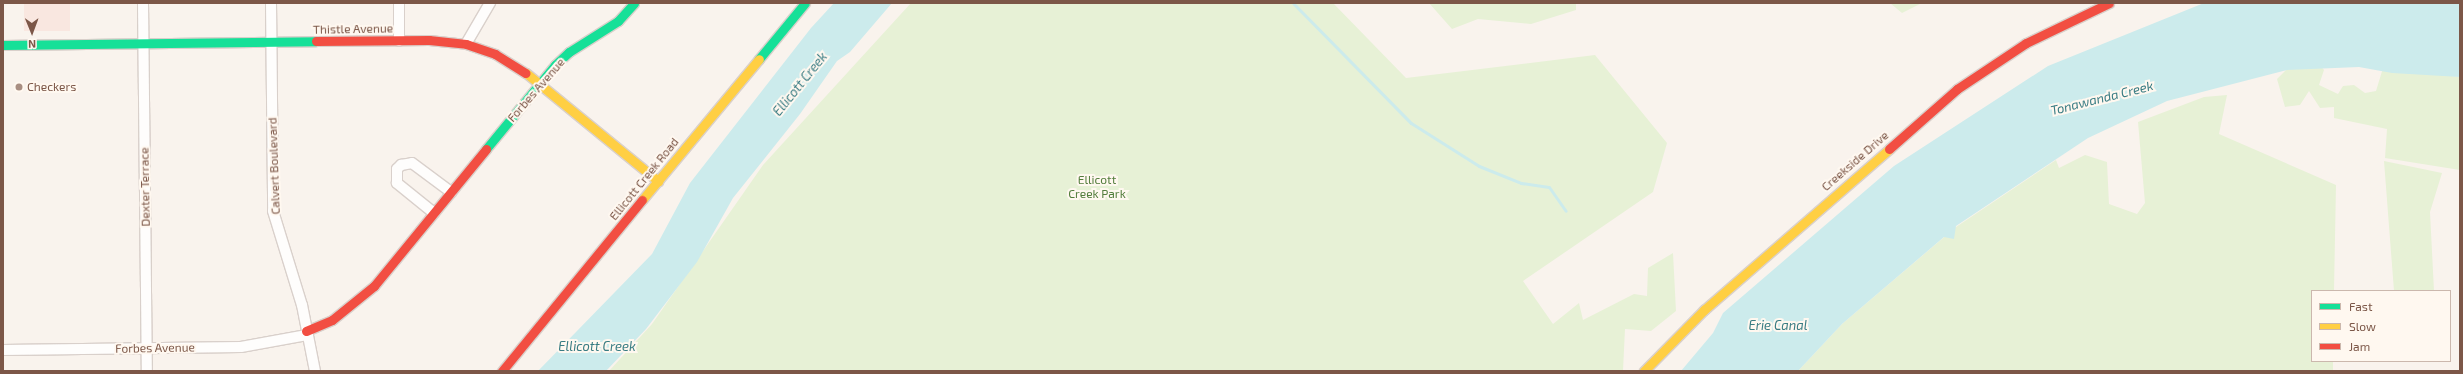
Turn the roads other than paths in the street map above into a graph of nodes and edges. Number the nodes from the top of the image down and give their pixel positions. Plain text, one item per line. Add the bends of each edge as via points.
1 (143, 3) edge
2 (271, 3) edge
3 (399, 3) edge
4 (490, 3) edge
5 (634, 3) edge
6 (804, 3) edge
7 (2108, 3) edge
8 (399, 41) junction
9 (272, 42) junction
10 (144, 44) junction
11 (466, 44) junction
12 (3, 45) edge
13 (540, 83) junction
14 (658, 181) junction
15 (451, 192) junction
16 (434, 213) junction
17 (306, 333) junction
18 (147, 348) junction
19 (3, 350) edge
20 (147, 371) edge
21 (315, 371) edge
22 (502, 371) edge
23 (1644, 371) edge

1 - 10 street, Dexter Terrace
2 - 9 street, Calvert Boulevard
3 - 8 street
4 - 11 street
5 - 13 street, Forbes Avenue via 618,21 569,52
6 - 14 street, Ellicott Creek Road
7 - 23 street, Creekside Drive via 2026,44 1957,89 1704,310
8 - 9 street, Thistle Avenue
8 - 11 street, Thistle Avenue
9 - 10 street, Thistle Avenue
9 - 17 street, Calvert Boulevard via 273,211 302,305
10 - 12 street, Thistle Avenue
10 - 18 street, Dexter Terrace
11 - 13 street, Thistle Avenue via 505,58
13 - 14 street, Thistle Avenue
13 - 15 street, Forbes Avenue
14 - 22 street, Ellicott Creek Road
15 - 16 street, Forbes Avenue
15 - 16 street via 412,163 401,165 397,169 397,183
16 - 17 street, Forbes Avenue via 361,299 332,320
17 - 18 street, Forbes Avenue via 241,347
17 - 21 street, Calvert Boulevard
18 - 19 street, Forbes Avenue
18 - 20 street, Dexter Terrace

